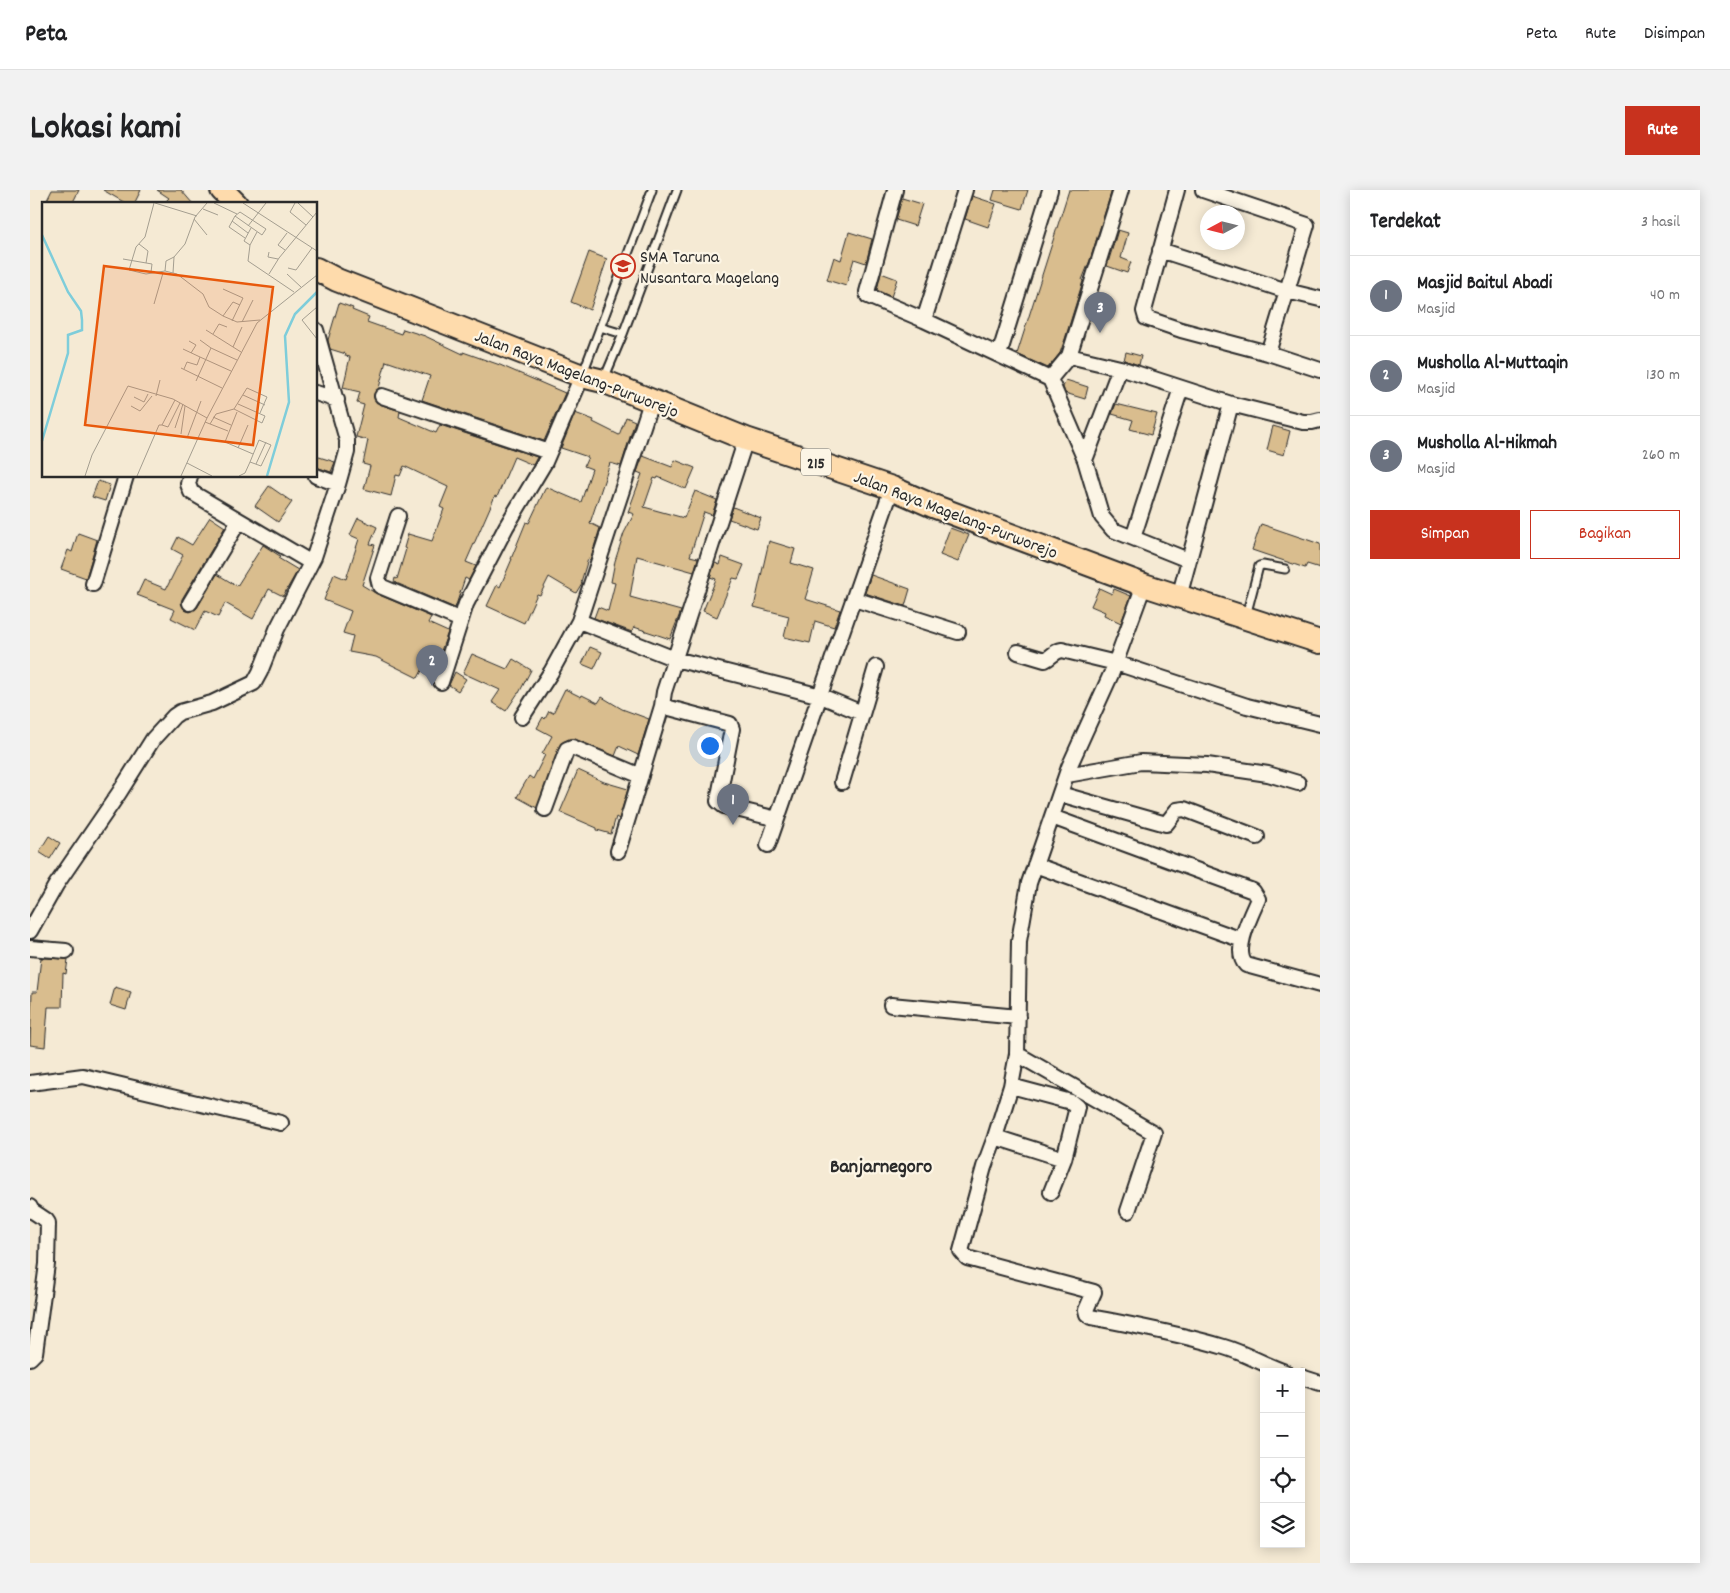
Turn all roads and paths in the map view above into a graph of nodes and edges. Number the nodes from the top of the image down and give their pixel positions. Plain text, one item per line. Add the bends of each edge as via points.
1 (222, 190) edge
2 (652, 190) edge
3 (677, 190) edge
4 (895, 190) edge
5 (965, 190) edge
6 (1050, 190) edge
7 (1121, 190) edge
8 (1177, 190) edge
9 (1203, 190) edge
10 (234, 202) edge
11 (1313, 226) edge
12 (1160, 250) junction
13 (318, 270) edge
14 (1287, 290) junction
15 (1320, 298) edge
16 (924, 320) junction
17 (600, 327) junction
18 (623, 334) junction
19 (318, 337) edge
20 (1268, 353) junction
21 (999, 355) junction
22 (1069, 356) junction
23 (1120, 368) junction
24 (1320, 370) edge
25 (592, 379) junction
26 (1050, 379) junction
27 (1181, 388) junction
28 (318, 394) edge
29 (382, 396) dead end
30 (336, 400) junction
31 (651, 402) junction
32 (1231, 404) junction
33 (1320, 420) edge
34 (746, 439) junction
35 (549, 452) junction
36 (1085, 460) junction
37 (318, 477) edge
38 (125, 478) edge
39 (190, 478) edge
40 (338, 484) junction
41 (892, 488) junction
42 (398, 516) dead end
43 (239, 521) junction
44 (1133, 538) junction
45 (1188, 560) junction
46 (310, 562) junction
47 (1285, 569) dead end
48 (93, 584) dead end
49 (1144, 585) junction
50 (1179, 597) junction
51 (854, 599) junction
52 (190, 603) dead end
53 (1245, 618) junction
54 (461, 620) junction
55 (579, 621) junction
56 (958, 632) dead end
57 (1320, 642) edge
58 (1018, 652) dead end
59 (675, 658) junction
60 (1116, 663) junction
61 (876, 667) dead end
62 (441, 682) dead end
63 (820, 696) junction
64 (662, 706) junction
65 (862, 713) junction
66 (522, 718) dead end
67 (1320, 724) edge
68 (1066, 775) junction
69 (640, 776) junction
70 (842, 782) dead end
71 (1298, 783) dead end
72 (1060, 794) junction
73 (545, 809) dead end
74 (1052, 817) junction
75 (777, 819) junction
76 (1257, 837) dead end
77 (768, 845) dead end
78 (618, 851) dead end
79 (1035, 865) junction
80 (30, 931) edge
81 (1242, 940) junction
82 (30, 948) edge
83 (66, 951) dead end
84 (1320, 985) edge
85 (891, 1005) dead end
86 (1018, 1017) junction
87 (1017, 1054) junction
88 (30, 1083) edge
89 (1011, 1086) junction
90 (281, 1122) dead end
91 (995, 1136) junction
92 (1064, 1158) junction
93 (1051, 1192) dead end
94 (30, 1208) edge
95 (1128, 1211) dead end
96 (30, 1358) edge
97 (1276, 1368) edge
98 (1305, 1378) edge
99 (1320, 1383) edge

1 - 10 main road
2 - 17 lane
3 - 18 lane
4 - 16 street via 867,292 870,298
5 - 16 street
6 - 21 street
7 - 22 street
8 - 12 street
9 - 11 street
11 - 14 street
12 - 14 street
12 - 20 street via 1144,310 1146,318
13 - 25 main road, Jalan Raya Magelang-Purworejo / 215
14 - 15 street
14 - 20 street
16 - 21 street
17 - 18 lane
17 - 25 lane
18 - 25 lane
19 - 30 street
20 - 24 street
21 - 26 street
22 - 23 street
22 - 26 street
23 - 27 street
23 - 36 street
25 - 31 main road, Jalan Raya Magelang-Purworejo / 215
25 - 35 street
26 - 36 street
27 - 32 street
27 - 44 street
28 - 30 street
29 - 35 street
30 - 40 street via 347,440
31 - 34 main road, Jalan Raya Magelang-Purworejo / 215
31 - 55 street
32 - 33 street via 1303,422
32 - 45 street
34 - 41 main road, Jalan Raya Magelang-Purworejo / 215
34 - 59 street
35 - 54 street via 506,527
36 - 44 street via 1102,517 1112,530
37 - 40 street
38 - 48 street
39 - 43 street via 188,484 192,492
40 - 46 street
41 - 49 main road, Jalan Raya Magelang-Purworejo / 215
41 - 51 street
42 - 54 street via 378,578 380,586
43 - 46 street
43 - 52 street
44 - 45 street
45 - 50 street
46 - 80 street via 254,683 212,703 180,712 153,739 56,885
47 - 53 lane via 1259,566
49 - 50 main road, Jalan Raya Magelang-Purworejo / 215
49 - 60 street
50 - 53 main road, Jalan Raya Magelang-Purworejo / 215
51 - 56 street
51 - 63 street
53 - 57 main road, Jalan Raya Magelang-Purworejo / 215
54 - 62 street
55 - 59 street
55 - 66 street
58 - 60 street via 1046,660 1054,652 1062,650
59 - 63 street
59 - 64 street
60 - 67 street via 1247,706
60 - 68 street
61 - 65 street
63 - 65 street
63 - 75 street
64 - 69 street
64 - 75 street via 730,724 732,729 718,801 724,806
65 - 70 street
68 - 71 street via 1140,762 1207,765 1268,774
68 - 72 street
69 - 73 street via 572,747 567,750
69 - 78 street
72 - 74 street
72 - 76 street via 1166,824 1177,810 1184,809
74 - 79 street
74 - 81 street via 1253,891 1258,899
75 - 77 street
79 - 81 street
79 - 86 street via 1019,941
81 - 84 street via 1241,958 1246,966
82 - 83 street
85 - 86 street
86 - 87 street
87 - 89 street
87 - 95 street via 1154,1133
88 - 90 street via 83,1076
89 - 91 street
89 - 92 street via 1071,1102 1077,1108
91 - 92 street
91 - 97 street via 961,1247 967,1258 1094,1292 1086,1310 1091,1317 1223,1347
92 - 93 street
94 - 96 street via 48,1223 47,1264 35,1353
98 - 99 street

